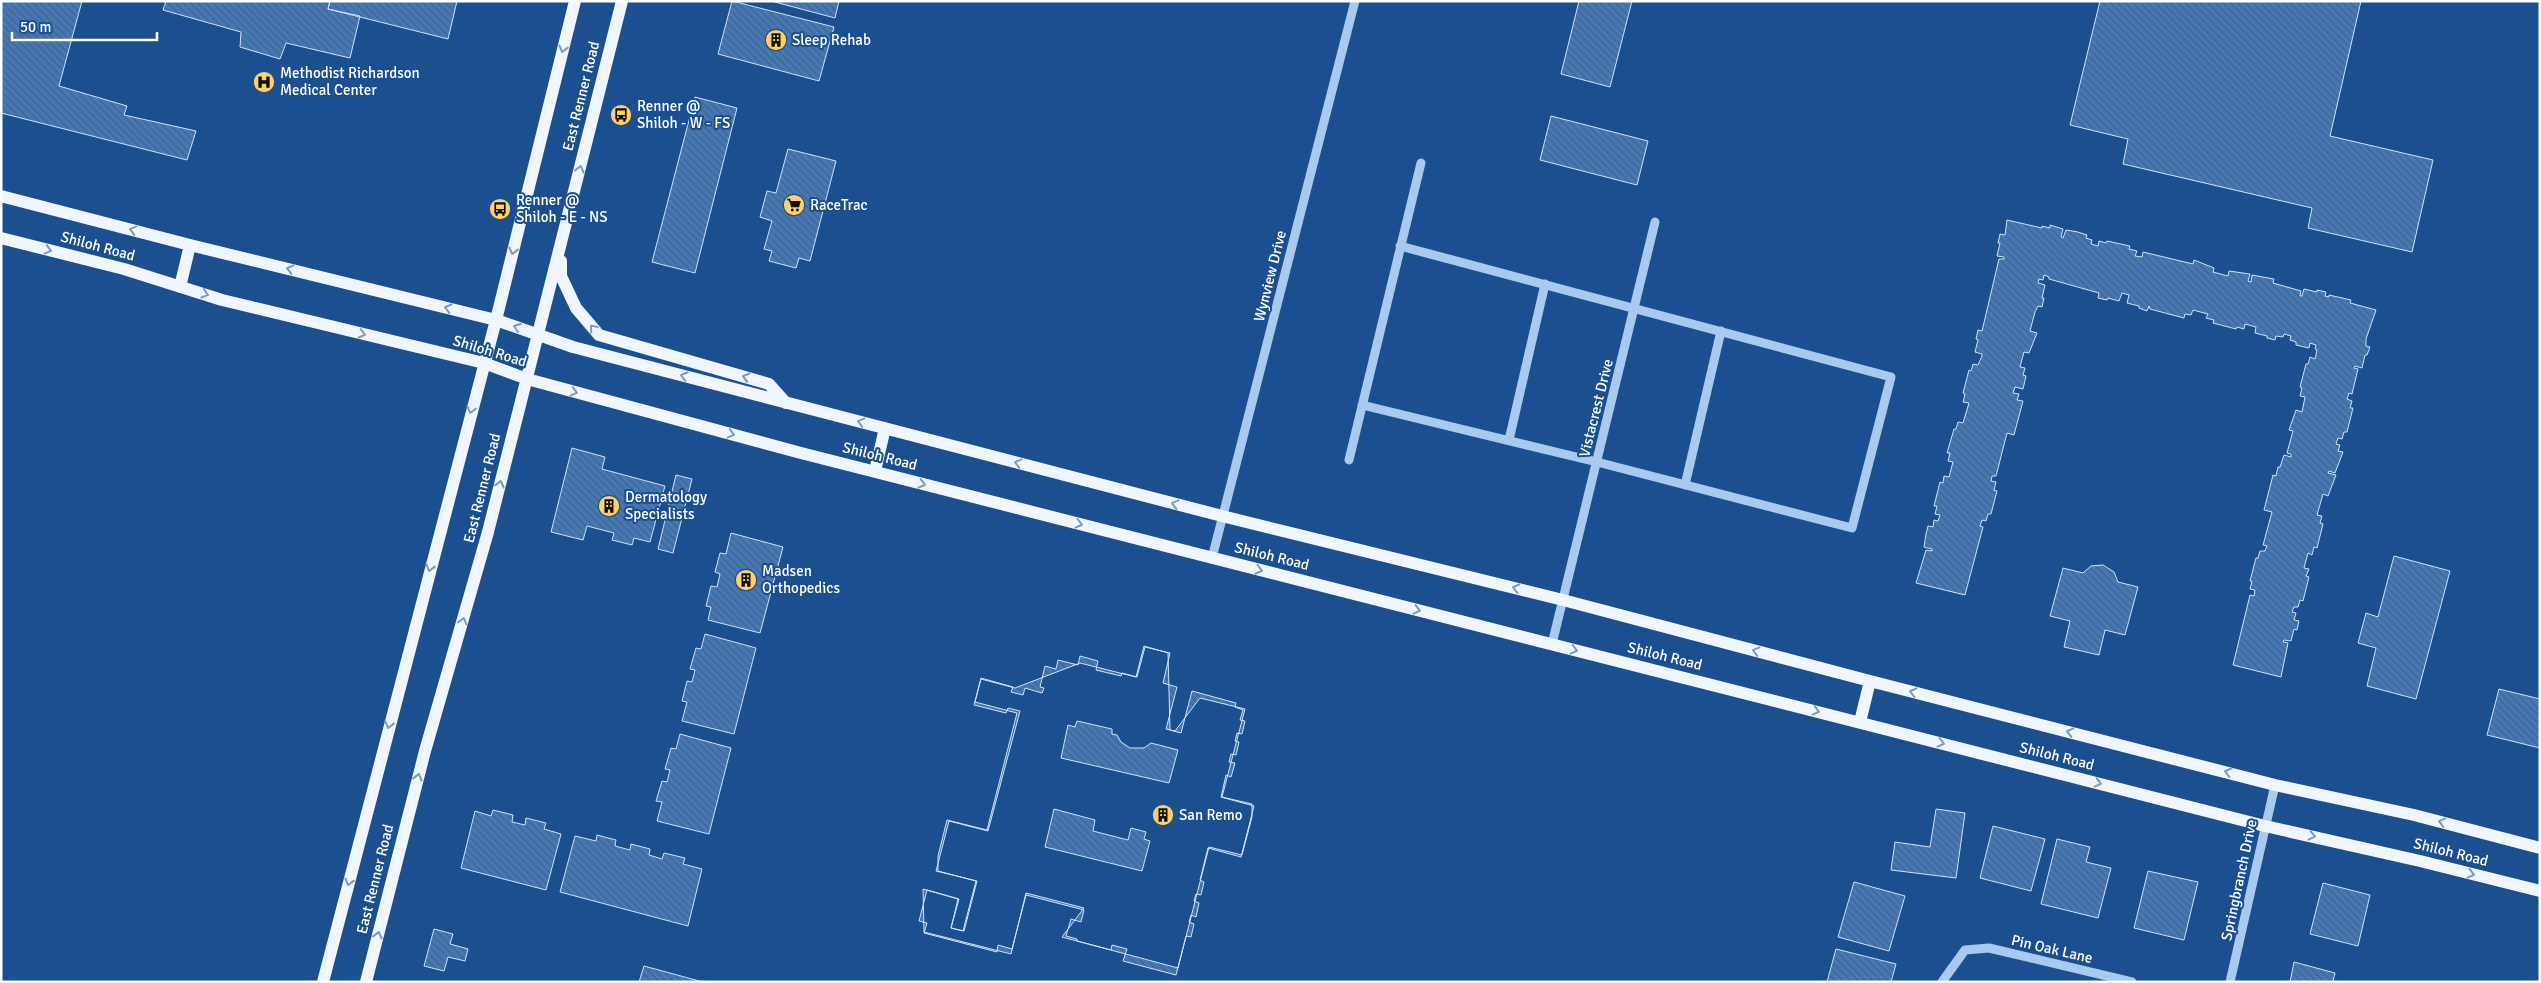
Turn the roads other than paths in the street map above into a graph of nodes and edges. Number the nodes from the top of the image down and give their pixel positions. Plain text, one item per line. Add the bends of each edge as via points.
1 (575, 1) edge
2 (1355, 1) edge
3 (620, 3) edge
4 (1421, 163) dead end
5 (1, 196) edge
6 (1655, 222) dead end
7 (1, 238) edge
8 (561, 242) junction
9 (190, 246) junction
10 (1400, 246) junction
11 (1545, 284) junction
12 (180, 287) junction
13 (1634, 308) junction
14 (496, 320) junction
15 (1721, 331) junction
16 (538, 335) junction
17 (484, 363) junction
18 (527, 379) junction
19 (786, 402) junction
20 (1362, 405) junction
21 (885, 428) junction
22 (1509, 440) junction
23 (1349, 460) dead end
24 (1596, 462) junction
25 (875, 472) junction
26 (1685, 485) junction
27 (1222, 516) junction
28 (1212, 558) junction
29 (1563, 600) junction
30 (1552, 644) junction
31 (1870, 681) junction
32 (1860, 722) junction
33 (2275, 784) junction
34 (2265, 826) junction
35 (2540, 848) edge
36 (2540, 891) edge
37 (323, 982) edge
38 (366, 982) edge
39 (1942, 982) edge
40 (2132, 982) edge
41 (2230, 982) edge

1 -> 14 main road, East Renner Road
2 - 27 street, Wynview Drive
8 -> 3 main road, East Renner Road
4 - 10 street
9 -> 5 main road, Shiloh Road
6 - 13 street, Vistacrest Drive
7 -> 12 main road, Shiloh Road via 124,269
8 - 16 main road, East Renner Road
19 -> 8 main road via 769,384 599,335 576,308 561,276
9 - 12 main road
14 -> 9 main road, Shiloh Road
10 - 11 street
10 - 20 street
11 - 13 street
11 - 22 street
12 -> 17 main road, Shiloh Road
13 - 15 street
13 - 24 street, Vistacrest Drive
16 -> 14 main road, Shiloh Road
14 - 17 main road, East Renner Road
15 - 26 street
15 - 26 street via 1891,377 1852,528
16 - 18 main road, East Renner Road
19 -> 16 main road, Shiloh Road
17 - 18 main road, Shiloh Road
17 -> 37 main road, East Renner Road
18 -> 25 main road, Shiloh Road
38 -> 18 main road, East Renner Road via 425,751 488,532
21 -> 19 main road, Shiloh Road
20 - 22 street
20 - 23 street
21 - 25 main road
27 -> 21 main road, Shiloh Road
22 - 24 street
24 - 26 street
24 - 29 street, Vistacrest Drive
25 -> 28 main road, Shiloh Road
27 - 28 street, Wynview Drive
29 -> 27 main road, Shiloh Road
28 -> 30 main road, Shiloh Road
29 - 30 street, Vistacrest Drive
31 -> 29 main road, Shiloh Road
30 -> 32 main road, Shiloh Road
31 - 32 main road
33 -> 31 main road, Shiloh Road
32 -> 34 main road, Shiloh Road
33 - 34 street, Springbranch Drive
35 -> 33 main road, Shiloh Road
34 -> 36 main road, Shiloh Road
34 - 41 street, Springbranch Drive
39 - 40 street, Pin Oak Lane via 1965,950 1989,948

